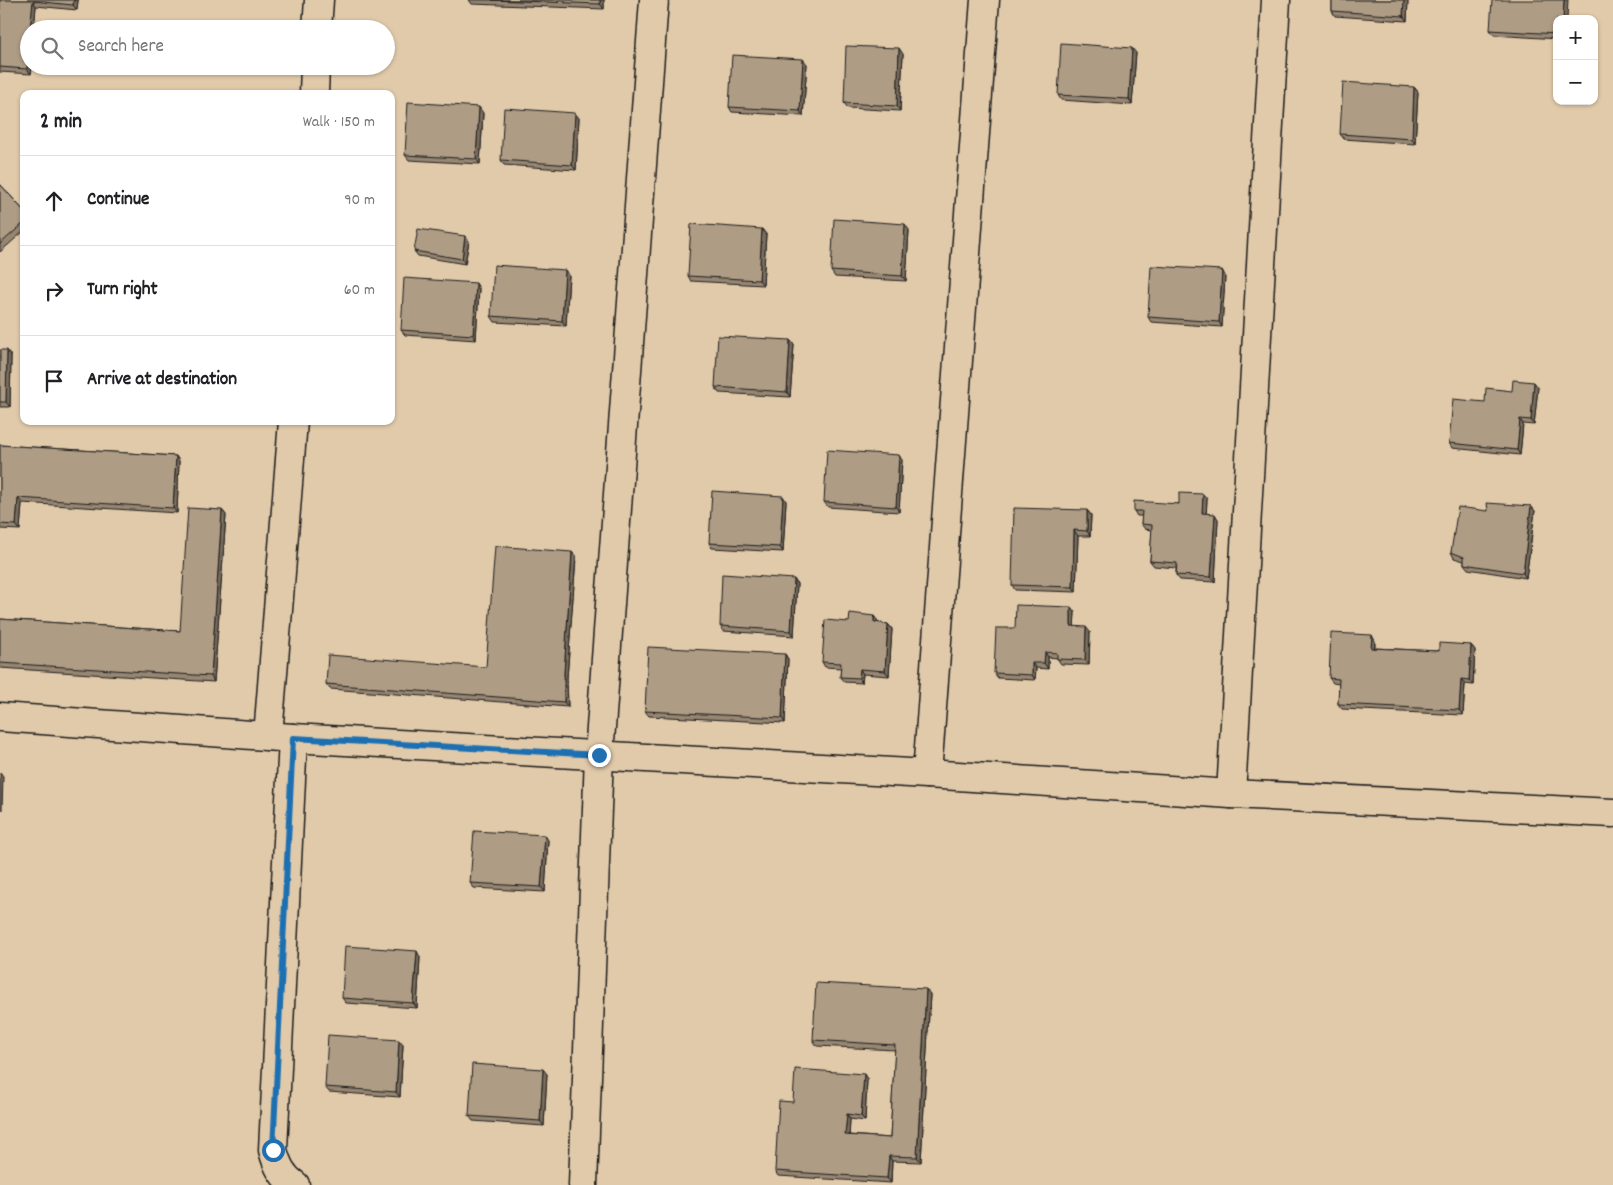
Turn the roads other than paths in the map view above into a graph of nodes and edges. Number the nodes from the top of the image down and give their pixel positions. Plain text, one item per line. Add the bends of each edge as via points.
1 (319, 0) edge
2 (654, 0) edge
3 (984, 0) edge
4 (1276, 0) edge
5 (318, 20) edge
6 (315, 75) edge
7 (314, 90) edge
8 (293, 425) edge
9 (0, 717) edge
10 (280, 737) junction
11 (599, 755) junction
12 (927, 774) junction
13 (1231, 794) junction
14 (1613, 813) edge
15 (295, 1185) edge
16 (583, 1185) edge

1 - 5 street
2 - 11 street
3 - 12 street
4 - 13 street
6 - 7 street
8 - 10 street
9 - 10 street
10 - 11 street
10 - 15 street via 273,1150 280,1171
11 - 12 street
11 - 16 street
12 - 13 street
13 - 14 street

